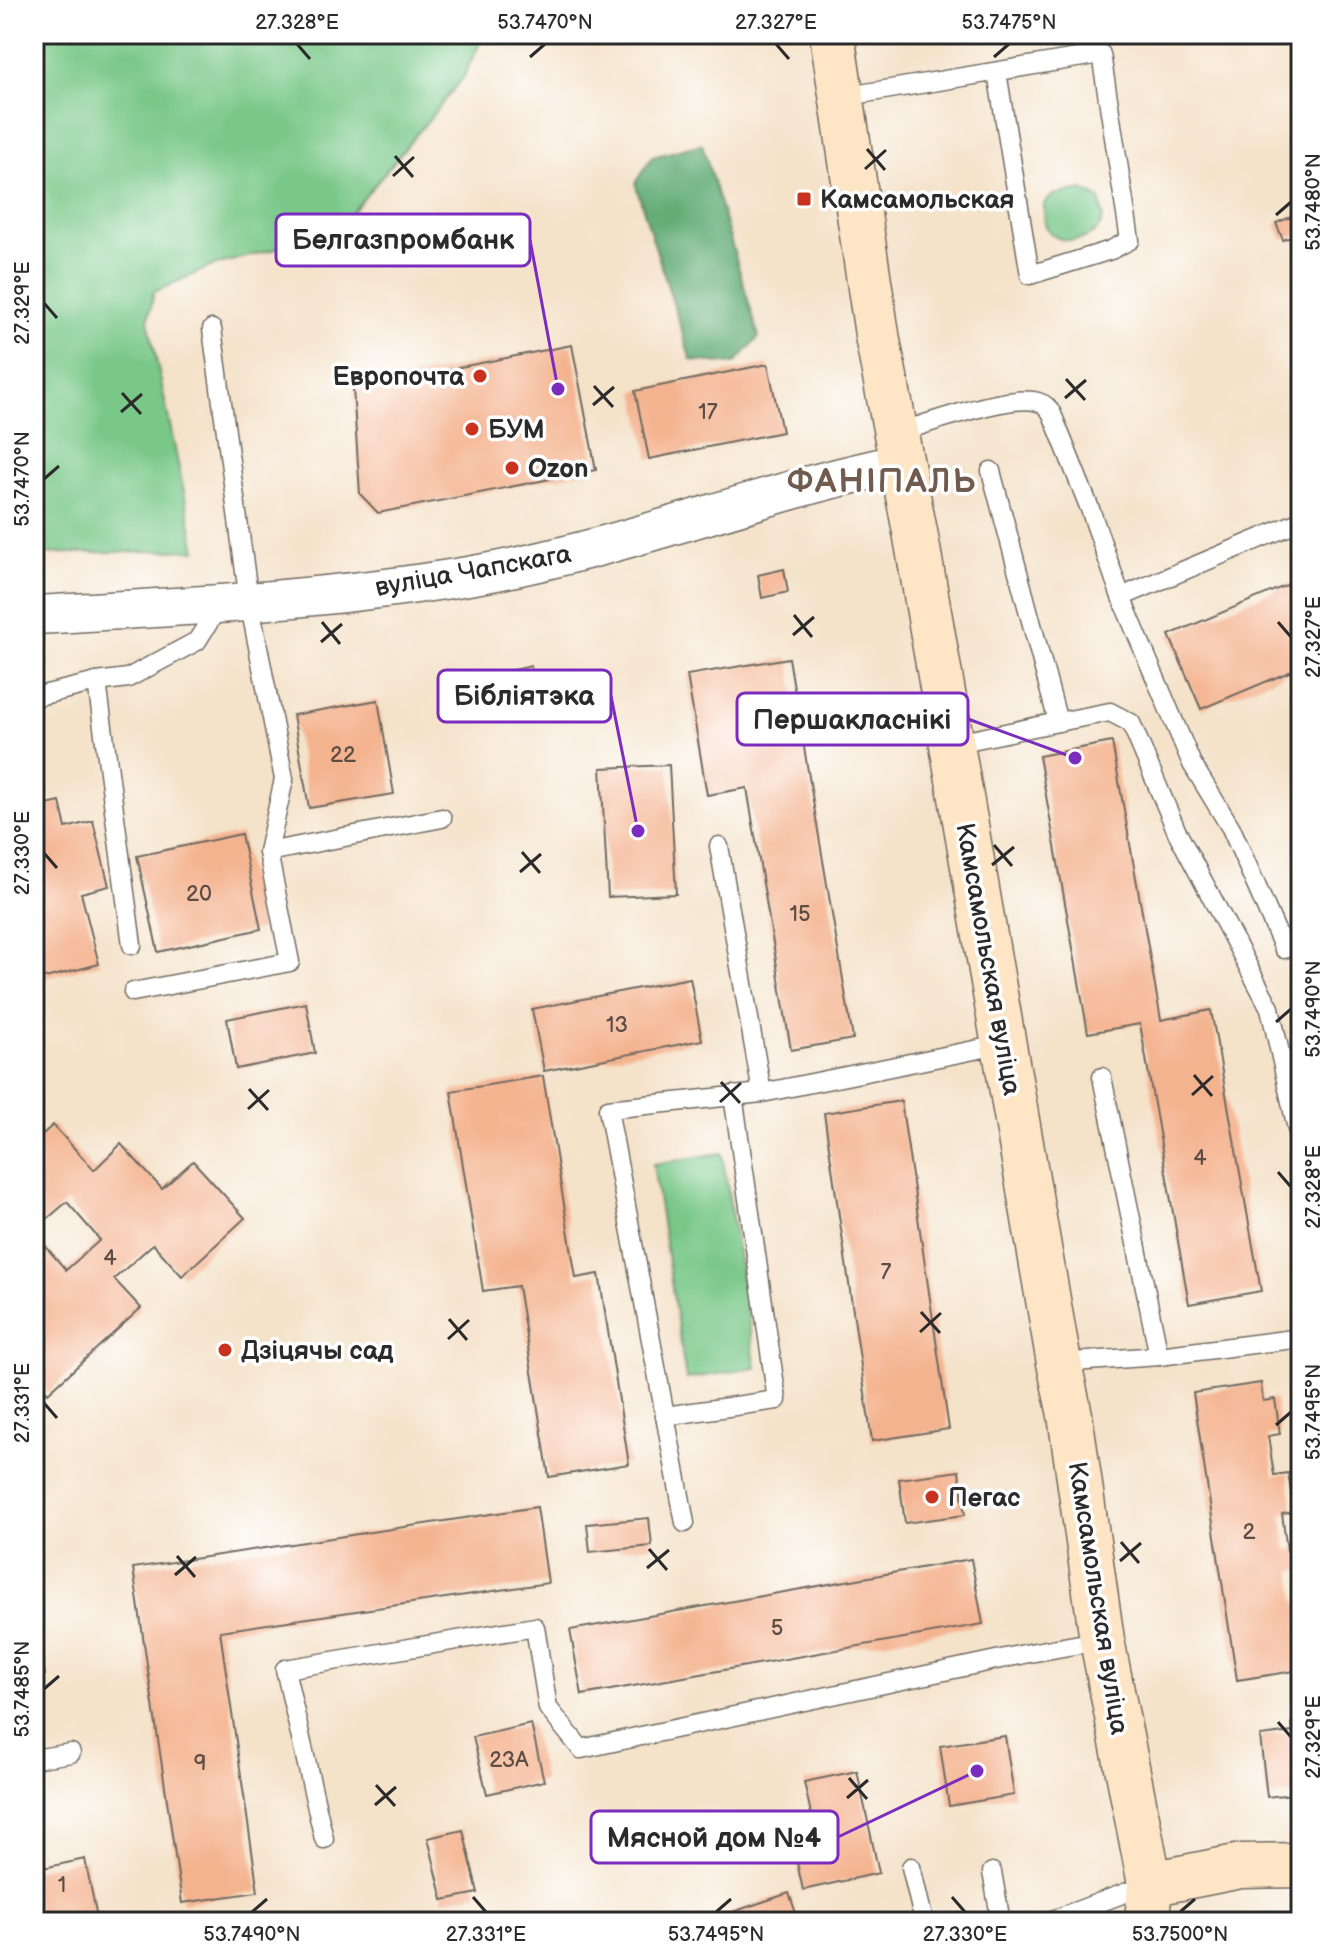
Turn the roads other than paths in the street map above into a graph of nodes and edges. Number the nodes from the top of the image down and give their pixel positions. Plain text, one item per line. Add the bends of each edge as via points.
1 (832, 34) edge
2 (997, 72) junction
3 (842, 97) junction
4 (212, 329) dead end
5 (898, 448) junction
6 (991, 471) dead end
7 (1301, 521) edge
8 (1121, 597) junction
9 (234, 603) junction
10 (34, 615) edge
11 (97, 682) junction
12 (34, 697) edge
13 (1058, 722) junction
14 (952, 744) junction
15 (442, 818) dead end
16 (719, 846) dead end
17 (268, 852) junction
18 (1301, 942) edge
19 (132, 945) dead end
20 (133, 992) dead end
21 (1004, 1044) junction
22 (1102, 1077) dead end
23 (762, 1093) junction
24 (733, 1095) junction
25 (1301, 1147) edge
26 (1301, 1338) edge
27 (1159, 1356) junction
28 (1059, 1363) junction
29 (665, 1416) junction
30 (685, 1523) dead end
31 (1102, 1640) junction
32 (71, 1753) dead end
33 (34, 1759) edge
34 (324, 1839) dead end
35 (1301, 1865) edge
36 (911, 1867) dead end
37 (992, 1872) dead end
38 (1148, 1903) edge
39 (924, 1922) edge
40 (1001, 1922) edge
41 (1047, 1922) edge
42 (1172, 1922) edge

1 - 3 main road, Камсамольская вуліца
2 - 2 lane via 1101,54 1130,240 1030,275
2 - 3 lane
3 - 5 main road, Камсамольская вуліца
4 - 9 lane
5 - 8 lane via 982,407 1014,401 1047,406
5 - 9 street, вуліца Чапскага via 797,489 602,547 476,575
5 - 14 main road, Камсамольская вуліца
6 - 13 lane
7 - 8 lane
8 - 18 lane via 1192,764 1231,828 1284,949
9 - 10 street, вуліца Чапскага
9 - 11 lane via 197,641 128,678
9 - 17 lane via 284,779
11 - 12 lane
11 - 19 lane
13 - 14 lane
13 - 25 lane via 1110,712 1131,723 1177,832 1270,1008
14 - 21 main road, Камсамольская вуліца
15 - 17 lane
16 - 23 lane
17 - 20 lane via 290,962
21 - 23 lane
21 - 28 main road, Камсамольская вуліца
22 - 27 lane
23 - 24 lane
24 - 29 lane via 777,1400
24 - 29 lane via 608,1109
26 - 27 lane
27 - 28 lane
28 - 31 main road, Камсамольская вуліца
29 - 30 lane
31 - 34 lane via 581,1749 548,1708 535,1627 285,1669
31 - 38 main road, Камсамольская вуліца
32 - 33 lane
35 - 38 main road via 1241,1866
36 - 39 lane
37 - 40 lane
38 - 41 lane
38 - 42 main road, Камсамольская вуліца

